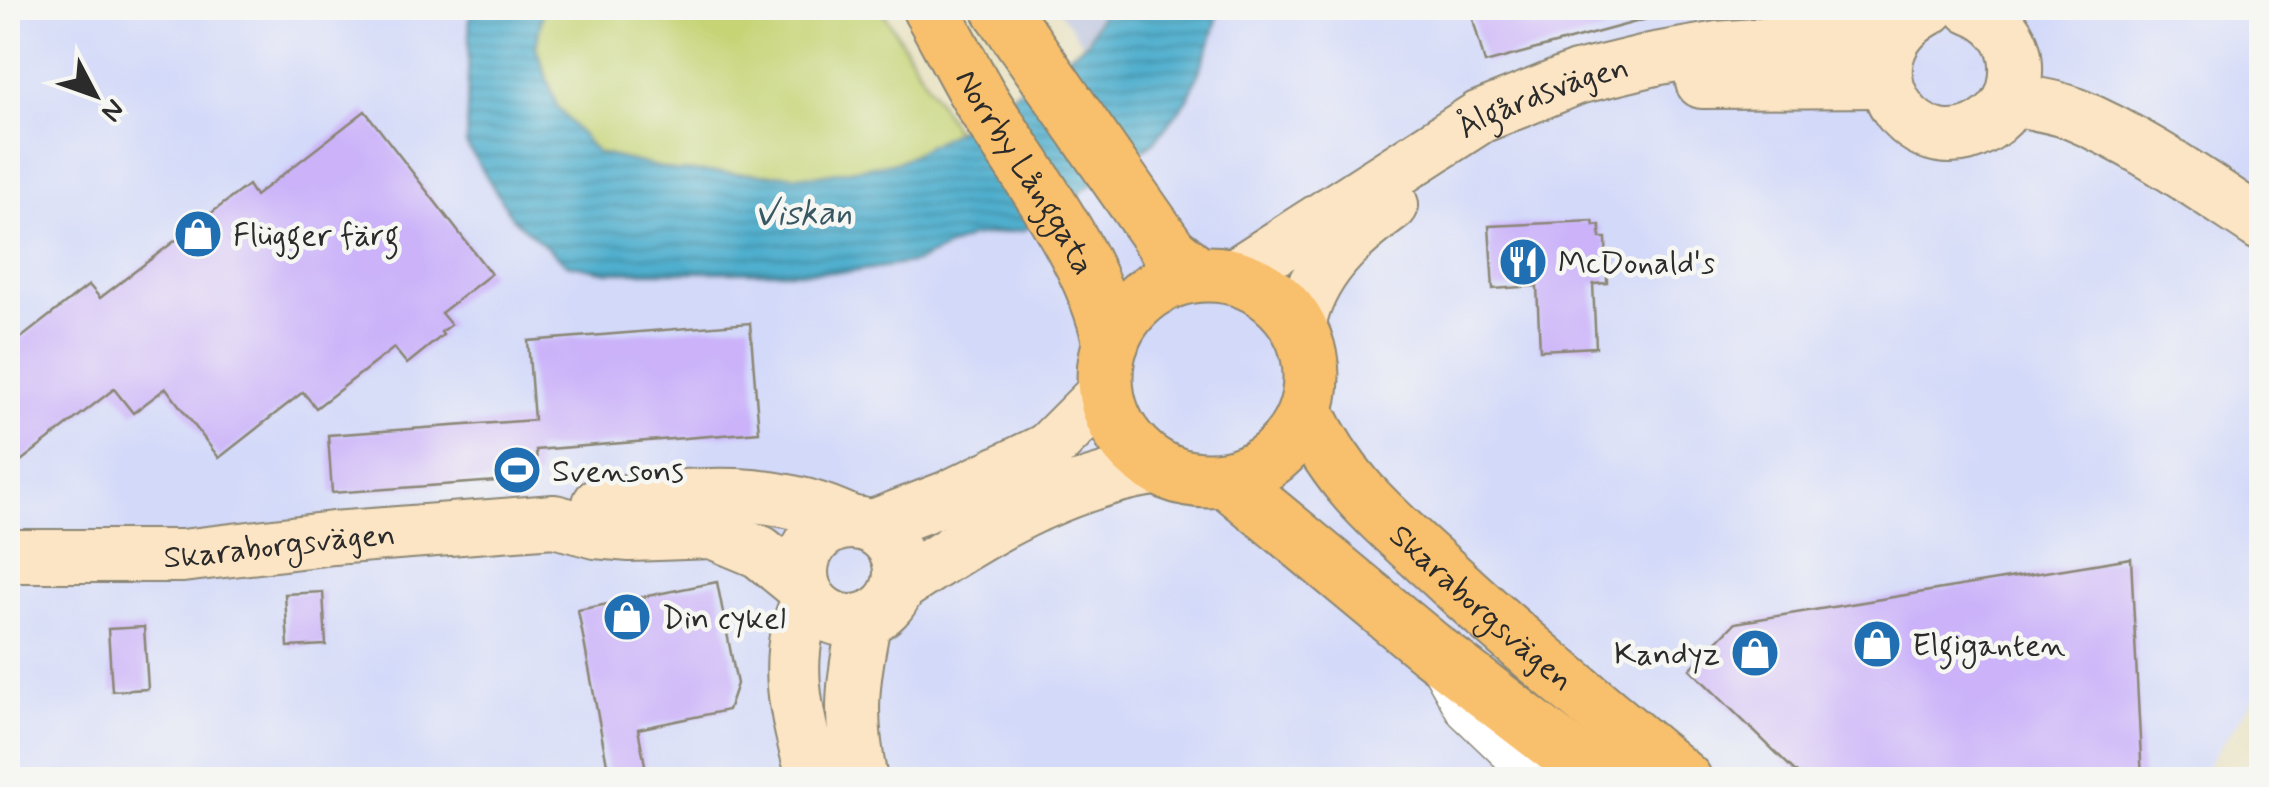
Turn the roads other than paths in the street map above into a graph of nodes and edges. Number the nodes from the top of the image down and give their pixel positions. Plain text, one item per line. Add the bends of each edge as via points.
1 (1000, 8) edge
2 (1971, 8) edge
3 (943, 12) edge
4 (1904, 41) edge
5 (2011, 100) junction
6 (2262, 225) edge
7 (1215, 275) junction
8 (1299, 327) junction
9 (1109, 367) junction
10 (1306, 412) junction
11 (1160, 468) junction
12 (1226, 478) junction
13 (554, 521) junction
14 (862, 525) junction
15 (8, 556) edge
16 (806, 594) junction
17 (882, 603) junction
18 (1431, 649) junction
19 (814, 780) edge
20 (860, 780) edge
21 (1538, 780) edge
22 (1602, 780) edge
23 (1684, 780) edge

1 - 7 main road, Norrby Långgata via 1170,252
2 - 5 street via 2008,36 2016,56
3 - 9 main road, Norrby Långgata via 978,96 1078,253 1103,307
4 - 5 street via 1892,101 1922,130 1962,136 1982,129
4 - 7 street, Ålgårdsvägen via 1717,48 1577,78 1480,118
4 - 8 street, Ålgårdsvägen via 1738,80 1614,96 1545,120 1370,221 1319,273
5 - 6 street via 2069,112 2113,133
7 - 8 main road via 1256,285
7 - 9 main road via 1174,280 1144,296 1121,322
8 - 10 main road via 1311,362
9 - 11 main road via 1112,414 1124,436
9 - 14 street via 1048,449 949,498
10 - 12 main road via 1275,456
10 - 23 main road, Skaraborgsvägen via 1324,450 1370,505 1488,615
11 - 12 main road via 1186,478
11 - 17 street via 1079,486 969,538
12 - 18 main road, Skaraborgsvägen
13 - 14 street, Skaraborgsvägen via 590,505 710,492 822,508
13 - 15 street, Skaraborgsvägen via 182,556
13 - 16 street, Skaraborgsvägen via 596,532 712,532 760,552
14 - 16 street via 831,526 814,539 801,568
14 - 17 street via 890,542 900,564
16 - 17 street via 834,619
16 - 19 street via 796,623 793,683
17 - 20 street via 851,689
18 - 21 street via 1465,710
18 - 22 main road, Skaraborgsvägen

